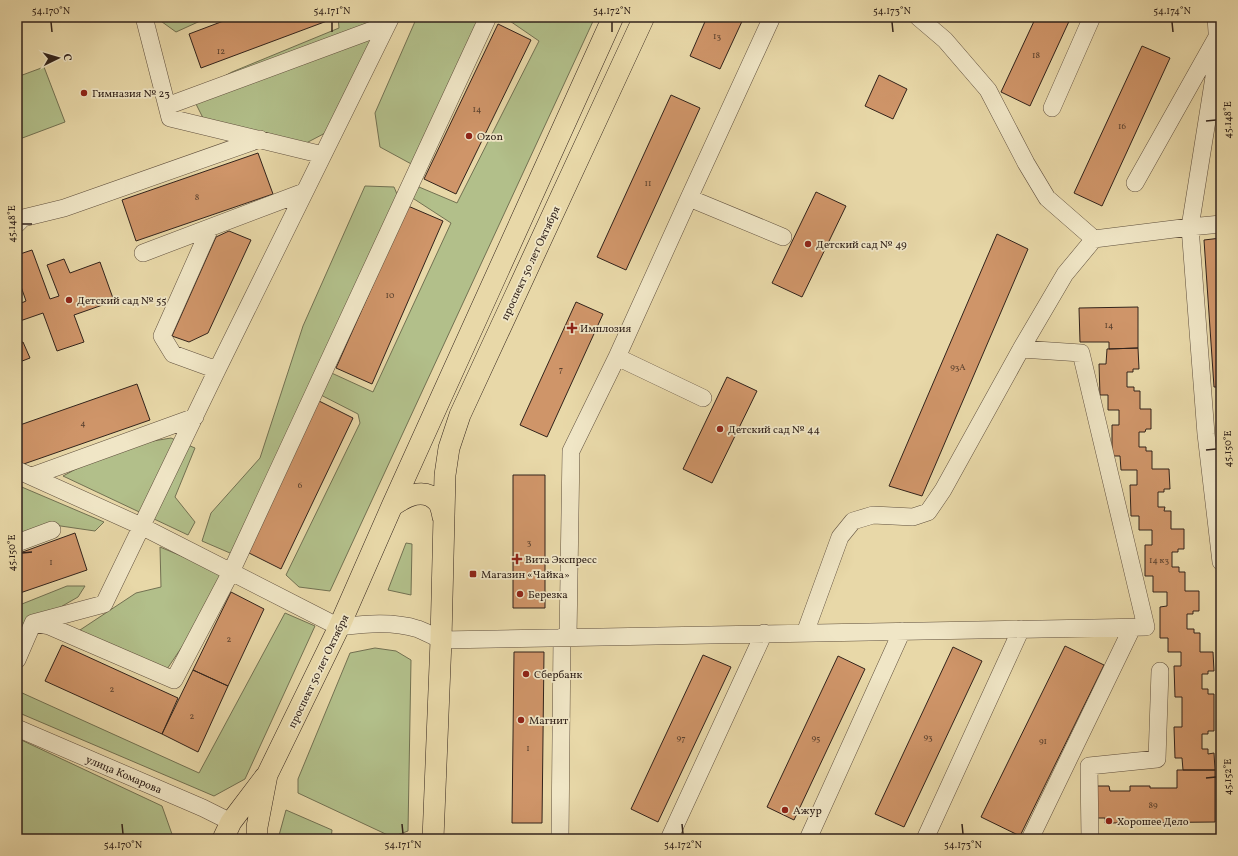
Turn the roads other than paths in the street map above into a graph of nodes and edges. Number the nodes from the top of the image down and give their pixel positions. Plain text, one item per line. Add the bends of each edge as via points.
1 (144, 17) edge
2 (488, 17) edge
3 (613, 17) edge
4 (644, 17) edge
5 (772, 17) edge
6 (918, 17) edge
7 (1092, 17) edge
8 (1216, 17) edge
9 (388, 21) edge
10 (1219, 48) edge
11 (167, 106) junction
12 (1052, 108) dead end
13 (260, 139) junction
14 (323, 155) junction
15 (1135, 183) dead end
16 (304, 192) junction
17 (689, 198) junction
18 (17, 224) edge
19 (1221, 224) edge
20 (1190, 226) junction
21 (210, 228) junction
22 (783, 237) dead end
23 (1094, 239) junction
24 (142, 253) dead end
25 (1021, 349) junction
26 (617, 357) junction
27 (217, 370) junction
28 (702, 398) dead end
29 (195, 417) junction
30 (24, 473) edge
31 (392, 506) junction
32 (444, 517) junction
33 (142, 526) junction
34 (52, 530) dead end
35 (17, 543) edge
36 (1221, 562) edge
37 (231, 572) junction
38 (33, 622) junction
39 (339, 627) junction
40 (1132, 628) junction
41 (1021, 629) junction
42 (902, 631) junction
43 (805, 633) junction
44 (764, 634) junction
45 (565, 637) junction
46 (441, 640) junction
47 (17, 660) edge
48 (1160, 671) dead end
49 (17, 728) edge
50 (267, 775) junction
51 (227, 830) edge
52 (257, 839) edge
53 (433, 839) edge
54 (560, 839) edge
55 (669, 839) edge
56 (808, 839) edge
57 (925, 839) edge
58 (1030, 839) edge
59 (1090, 839) edge

1 - 11 street
2 - 37 street
3 - 31 main road, проспект 50 лет Октября
4 - 32 main road, проспект 50 лет Октября via 460,415 449,448 445,475
5 - 17 street
6 - 23 street via 945,40 988,90 1047,198
7 - 12 street
8 - 10 street
9 - 11 street
9 - 14 street
10 - 15 street
10 - 20 street
11 - 13 street via 170,118
13 - 14 street
13 - 18 street via 64,208 23,218
14 - 16 street
16 - 21 street
16 - 27 street
17 - 22 street
17 - 26 street
19 - 20 street
20 - 23 street
20 - 36 street via 1206,434
21 - 24 street
21 - 27 street via 162,336 173,354
23 - 25 street via 1065,274
25 - 40 street via 1081,353 1146,627
25 - 43 street via 943,490 928,512 913,517 873,515 853,521 840,537
26 - 28 street
26 - 45 street via 571,451
27 - 29 street
29 - 30 street
29 - 33 street
30 - 33 street
31 - 32 main road via 407,496 430,496 438,503
31 - 39 main road, проспект 50 лет Октября
32 - 46 main road, проспект 50 лет Октября
33 - 37 street
33 - 38 street via 104,604
34 - 35 street
37 - 38 street via 174,680 49,626
37 - 39 street
38 - 47 street
39 - 46 street via 373,623 395,624 417,629
39 - 50 main road, проспект 50 лет Октября
40 - 41 street
40 - 58 street
41 - 42 street
41 - 57 street
42 - 43 street
42 - 56 street
43 - 44 street
44 - 45 street
44 - 55 street
45 - 46 street
45 - 54 street
46 - 53 main road, проспект 50 лет Октября
48 - 59 street via 1157,758 1089,766
49 - 51 street, улица Комарова via 202,808
50 - 51 main road
50 - 52 main road, проспект 50 лет Октября

